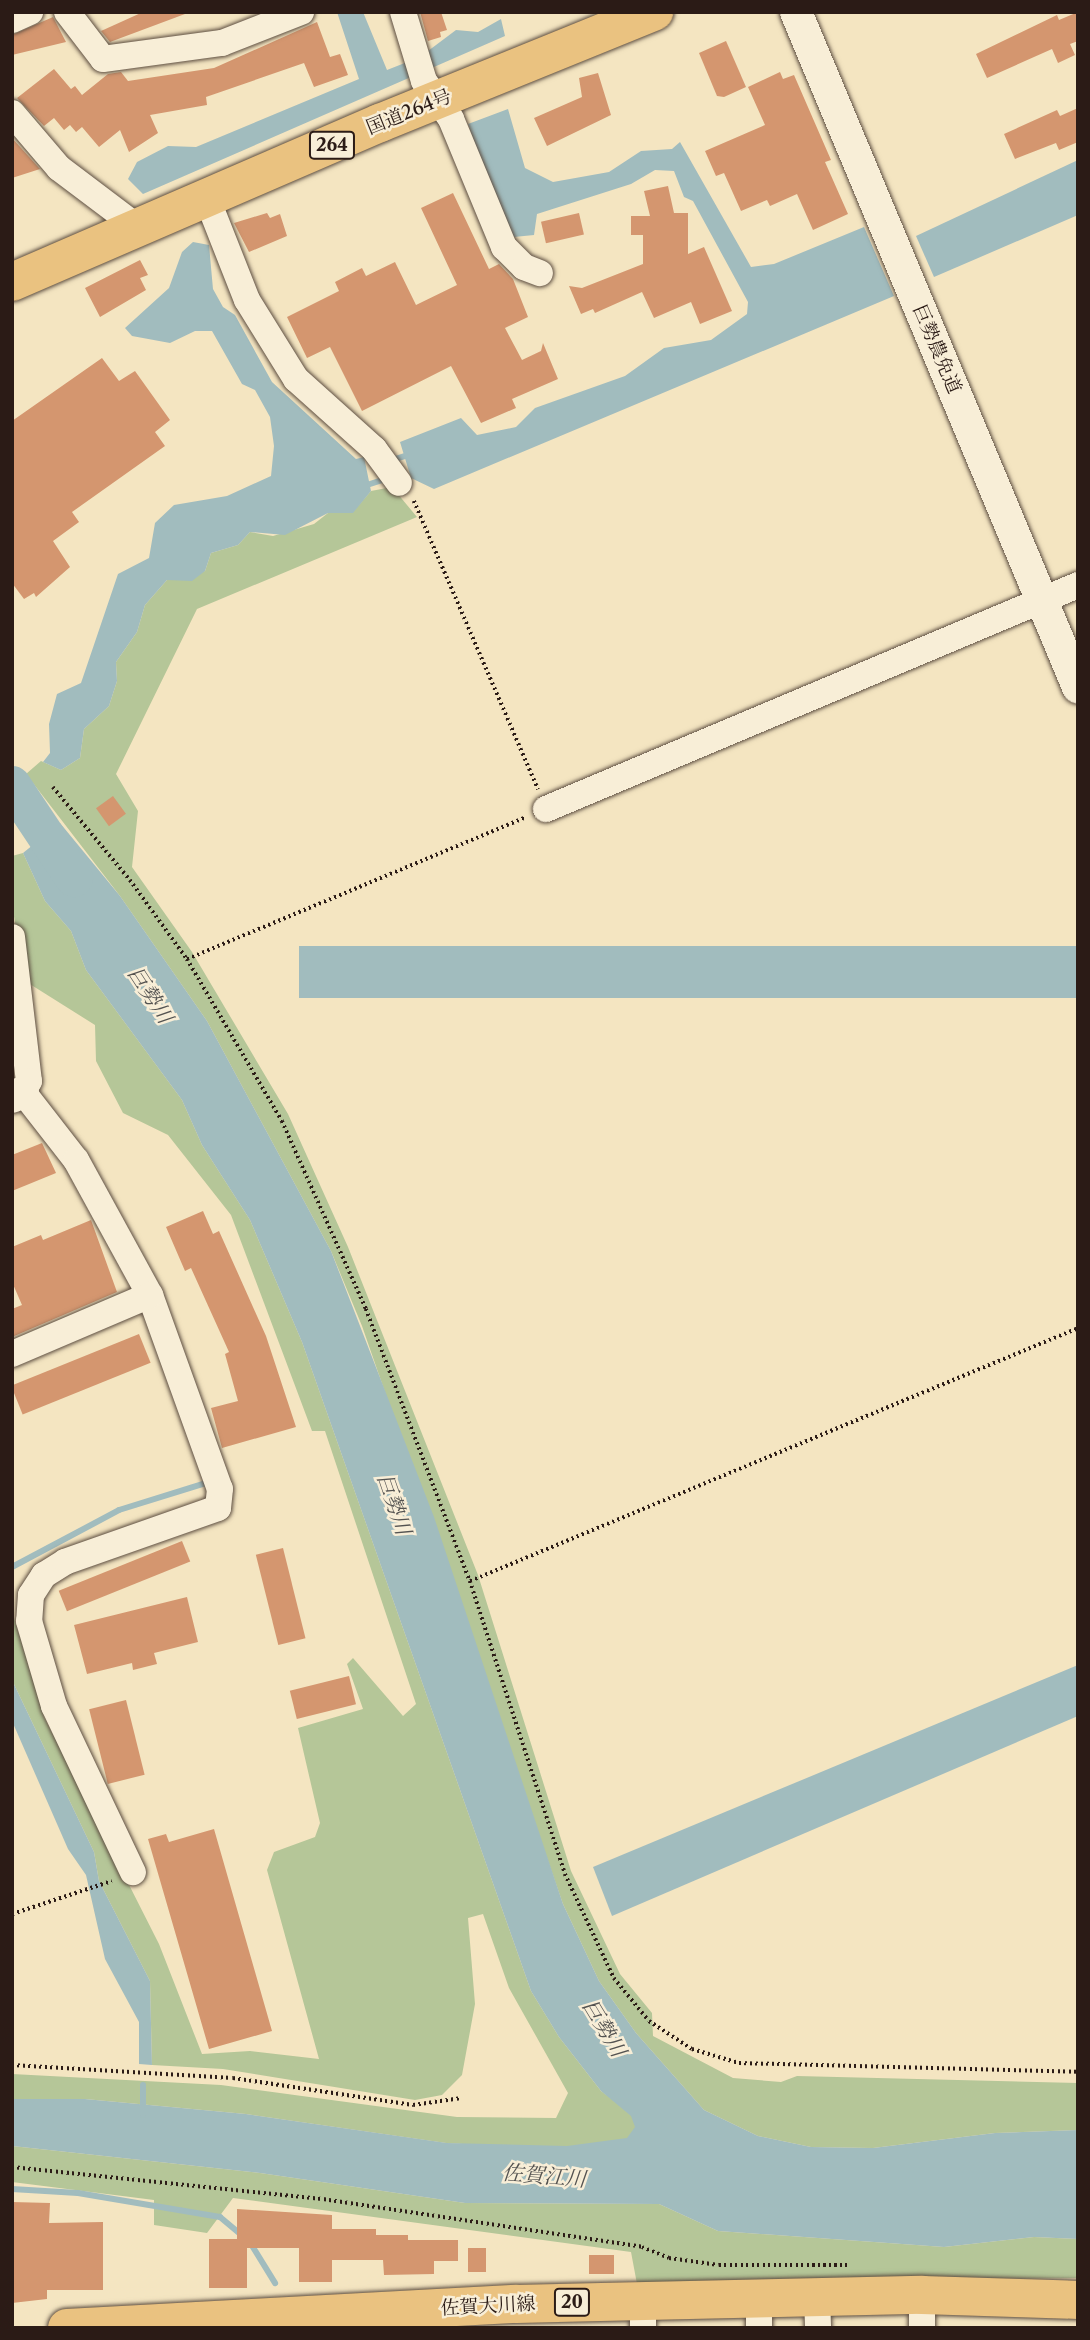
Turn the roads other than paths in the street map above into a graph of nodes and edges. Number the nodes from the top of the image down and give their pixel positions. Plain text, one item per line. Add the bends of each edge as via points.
1 (30, 12) edge
2 (67, 12) edge
3 (301, 12) edge
4 (402, 12) edge
5 (654, 12) edge
6 (796, 12) edge
7 (12, 20) edge
8 (432, 90) junction
9 (12, 113) edge
10 (208, 201) junction
11 (141, 229) junction
12 (540, 273) dead end
13 (12, 282) edge
14 (399, 483) road end
15 (1078, 585) edge
16 (1042, 600) junction
17 (1078, 687) edge
18 (546, 809) road end
19 (12, 937) edge
20 (18, 1095) edge
21 (150, 1296) junction
22 (12, 1354) edge
23 (133, 1872) dead end
24 (1078, 2300) edge
25 (922, 2311) edge
26 (818, 2312) edge
27 (759, 2313) edge
28 (643, 2314) edge
29 (344, 2322) edge
30 (66, 2328) edge

1 - 7 street
2 - 3 street via 103,59 222,43
4 - 8 street
5 - 8 main road, 国道264号 / 264
6 - 16 street, 巨勢農免道
8 - 10 main road, 国道264号 / 264
8 - 12 street via 504,247 524,267
9 - 11 street via 59,168
10 - 11 main road, 国道264号 / 264
10 - 14 street via 247,300 296,379 374,449
11 - 13 main road, 国道264号 / 264
15 - 16 street
16 - 17 street, 巨勢農免道
16 - 18 street
19 - 20 street via 29,1081
20 - 21 street via 76,1160
21 - 22 street
21 - 23 street via 199,1422 220,1489 218,1508 65,1562 44,1575 31,1595 29,1621 54,1706
24 - 25 main road, 佐賀大川線 / 20
25 - 26 main road, 佐賀大川線 / 20
26 - 27 main road, 佐賀大川線 / 20
27 - 28 main road, 佐賀大川線 / 20
28 - 29 main road, 佐賀大川線 / 20
29 - 30 main road, 佐賀大川線 / 20

